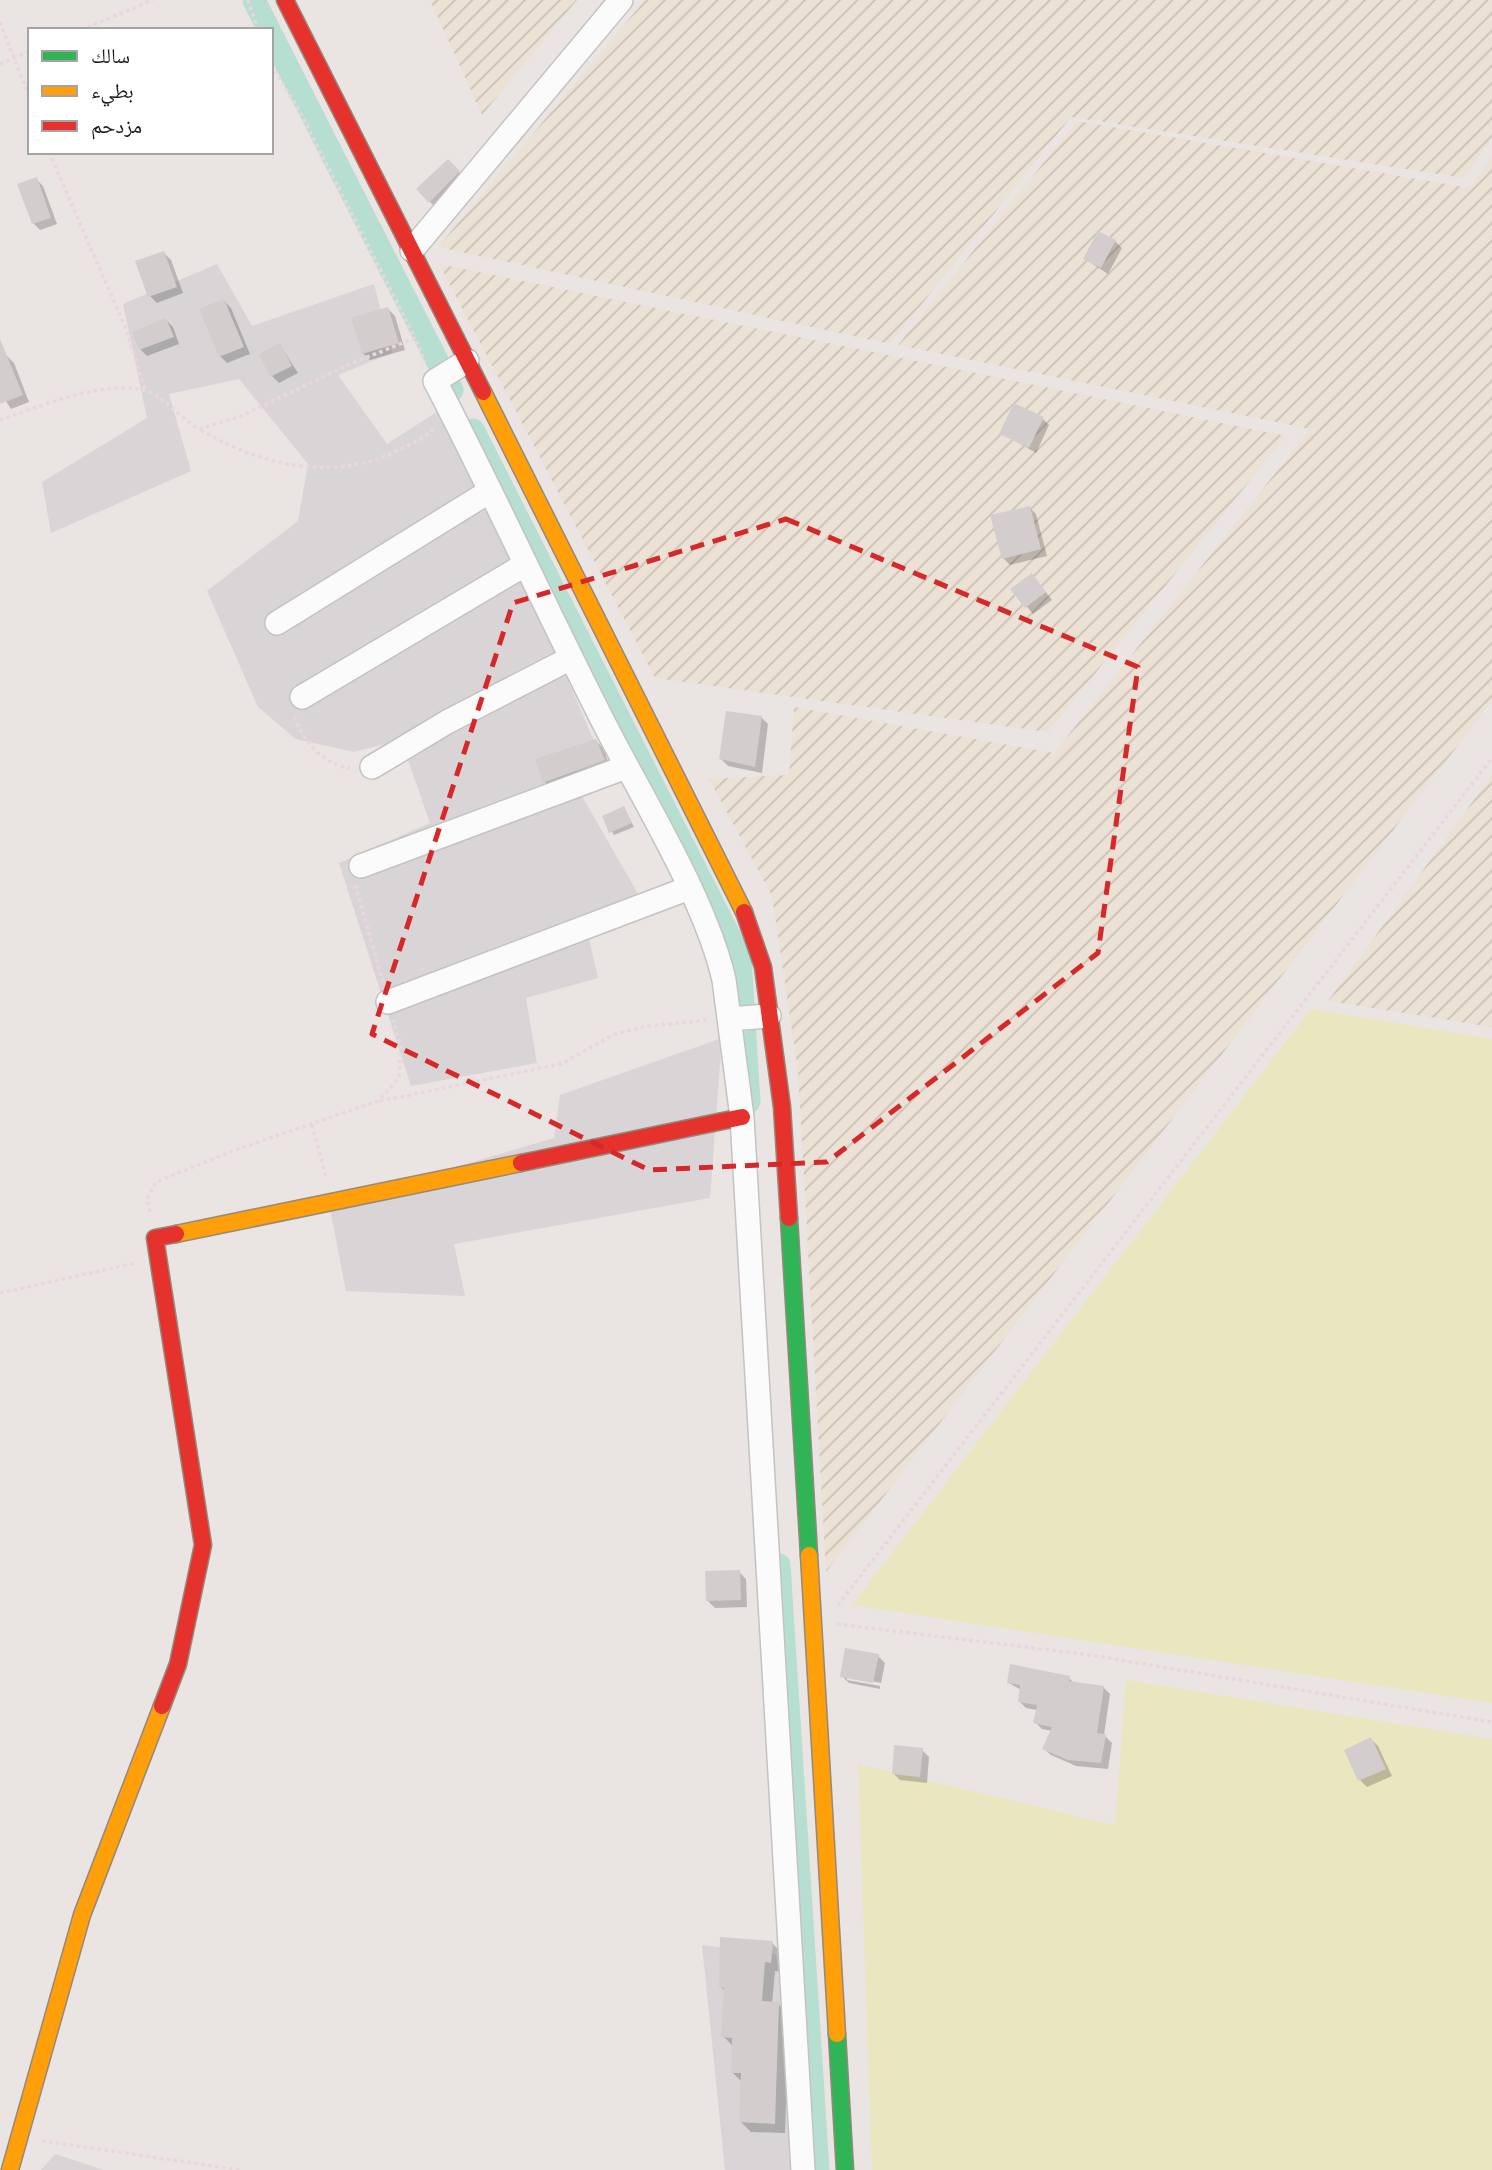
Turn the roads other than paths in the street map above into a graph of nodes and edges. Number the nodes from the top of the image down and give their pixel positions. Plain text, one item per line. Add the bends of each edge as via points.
1 (285, 0) edge
2 (621, 0) edge
3 (412, 250) junction
4 (450, 372) junction
5 (490, 491) junction
6 (526, 564) junction
7 (277, 623) dead end
8 (571, 658) junction
9 (302, 697) road end
10 (626, 766) junction
11 (372, 767) road end
12 (361, 866) road end
13 (689, 888) junction
14 (388, 1002) road end
15 (766, 1016) junction
16 (733, 1018) junction
17 (742, 1117) junction
18 (10, 2170) edge
19 (803, 2170) edge
20 (845, 2170) edge

1 - 3 street
2 - 3 street
3 - 4 street
4 - 5 street via 449,408
4 - 15 street via 743,909 763,967
5 - 6 street
5 - 7 street
6 - 8 street
6 - 9 street
8 - 10 street
8 - 11 street
10 - 12 street
10 - 13 street
13 - 14 street
13 - 16 street via 720,960
15 - 16 street
15 - 20 street via 782,1107
16 - 17 street
17 - 18 street via 155,1238 203,1545 178,1664 82,1915
17 - 19 street

